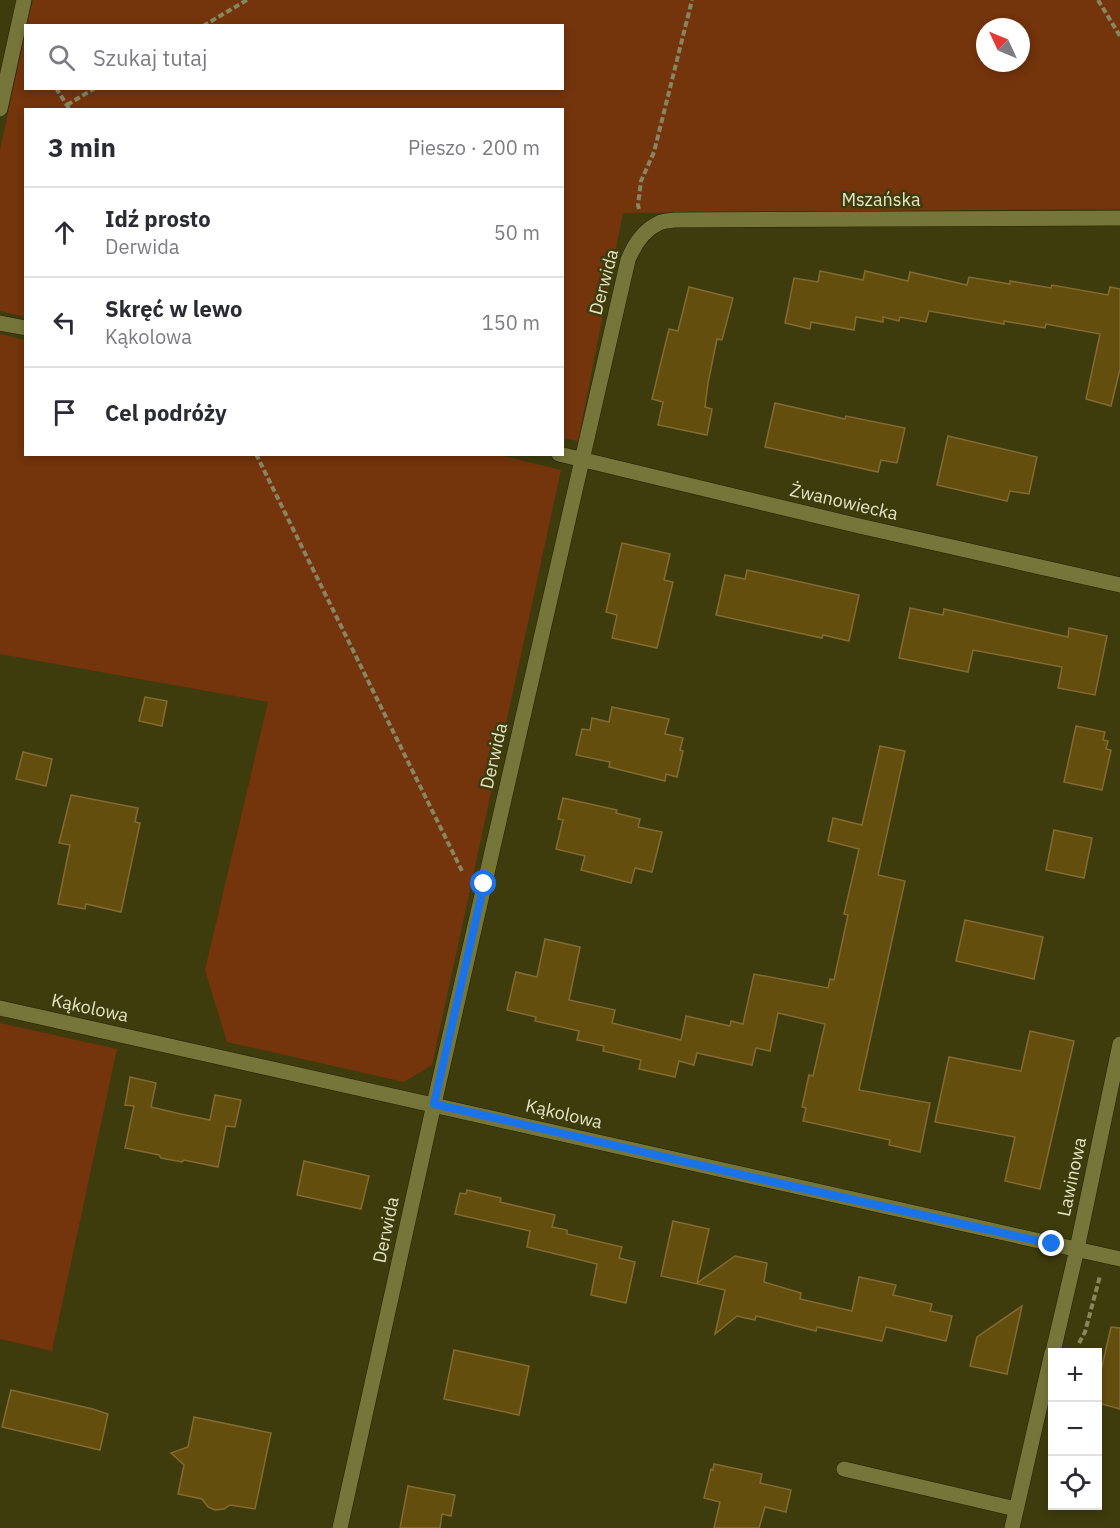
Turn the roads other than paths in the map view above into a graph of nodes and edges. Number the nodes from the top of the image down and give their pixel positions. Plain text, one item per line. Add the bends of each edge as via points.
1 (24, 0) edge
2 (0, 109) edge
3 (1120, 218) edge
4 (645, 233) joint
5 (0, 323) edge
6 (24, 328) edge
7 (564, 455) edge
8 (581, 460) junction
9 (1120, 585) edge
10 (0, 1008) edge
11 (1120, 1044) edge
12 (434, 1104) junction
13 (1077, 1249) junction
14 (1120, 1259) edge
15 (1054, 1348) edge
16 (1048, 1374) edge
17 (844, 1469) dead end
18 (1016, 1509) junction
19 (340, 1528) edge
20 (1012, 1528) edge

1 - 2 street
3 - 4 street, Mszańska via 674,220 659,223
4 - 8 street, Derwida via 628,260
5 - 6 street
7 - 8 street, Żwanowiecka
8 - 9 street, Żwanowiecka
8 - 12 street, Derwida
10 - 12 street, Kąkolowa
11 - 13 street, Lawinowa
12 - 13 street, Kąkolowa
12 - 19 street, Derwida
13 - 14 street, Kąkolowa
13 - 15 street, Lawinowa
16 - 18 street, Lawinowa
17 - 18 street
18 - 20 street, Lawinowa

